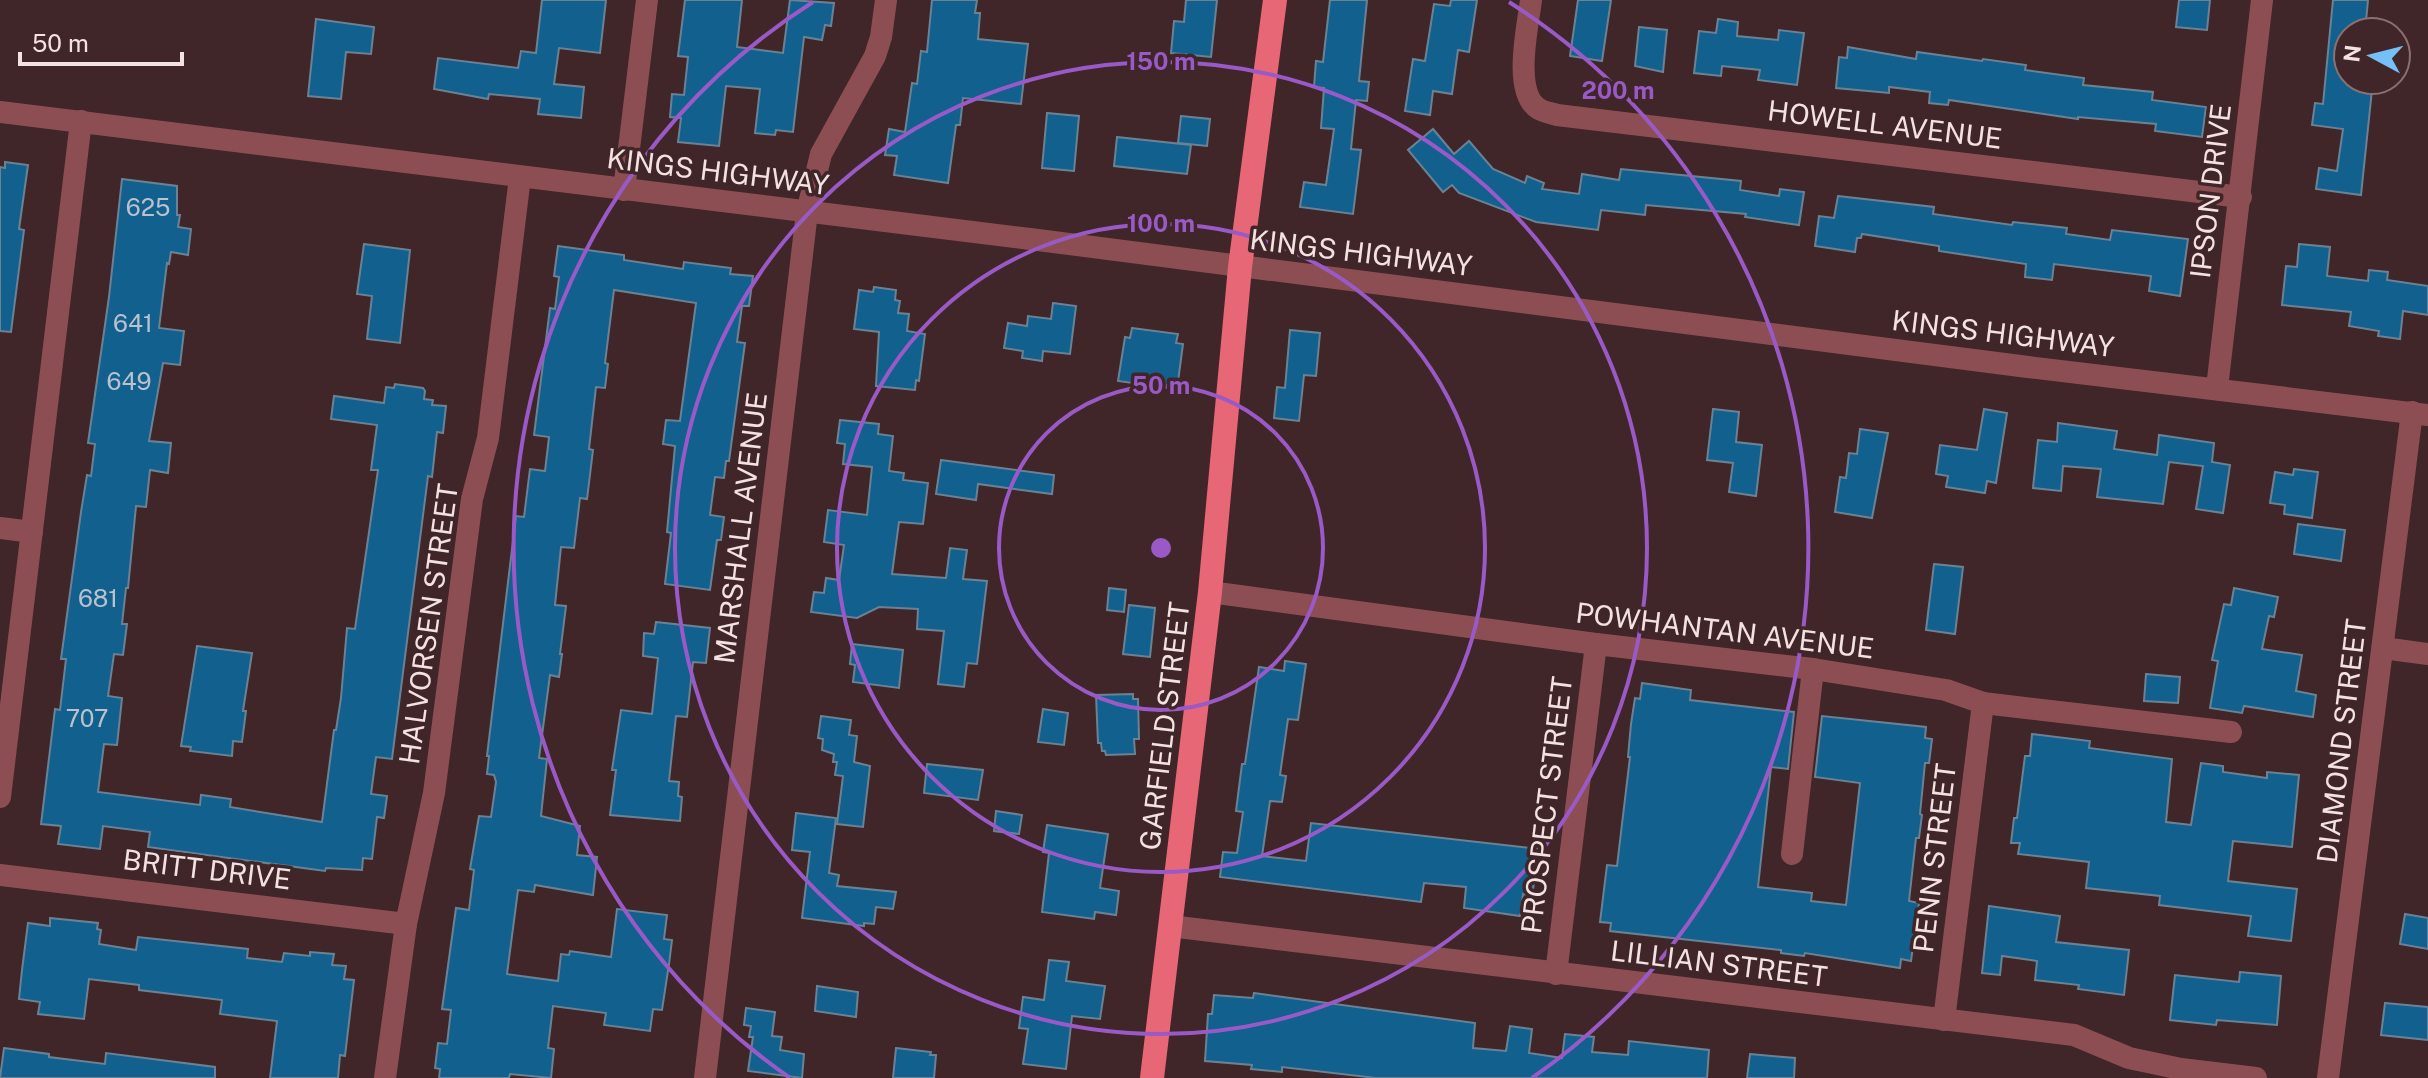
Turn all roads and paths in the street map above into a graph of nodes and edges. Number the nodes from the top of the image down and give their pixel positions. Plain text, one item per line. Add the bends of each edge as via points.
1 (647, 0) edge
2 (886, 0) edge
3 (1275, 0) edge
4 (1531, 0) edge
5 (2262, 0) edge
6 (0, 112) edge
7 (81, 121) junction
8 (520, 177) junction
9 (624, 190) junction
10 (2241, 197) junction
11 (807, 212) junction
12 (1240, 267) junction
13 (2217, 388) junction
14 (2420, 414) edge
15 (0, 528) edge
16 (32, 532) junction
17 (1210, 592) junction
18 (1596, 644) junction
19 (2383, 648) junction
20 (2428, 654) edge
21 (1813, 669) junction
22 (1983, 703) junction
23 (2231, 732) dead end
24 (0, 797) edge
25 (1792, 854) dead end
26 (0, 875) edge
27 (406, 924) junction
28 (1170, 926) junction
29 (1556, 974) junction
30 (1944, 1020) junction
31 (385, 1078) edge
32 (705, 1078) edge
33 (1152, 1078) edge
34 (2256, 1078) edge
35 (2328, 1078) edge

1 - 9 street
2 - 11 street, MARSHALL AVENUE via 875,56 821,154
3 - 12 main road, GARFIELD STREET
4 - 10 street, HOWELL AVENUE via 1524,83 1538,109 1557,115
5 - 10 street, IPSON DRIVE
6 - 7 street, KINGS HIGHWAY
7 - 8 street, KINGS HIGHWAY
7 - 16 street
8 - 9 street, KINGS HIGHWAY
8 - 27 street, HALVORSEN STREET via 488,438 472,499 434,793
9 - 11 street, KINGS HIGHWAY
10 - 13 street, IPSON DRIVE
11 - 12 street, KINGS HIGHWAY
11 - 32 street, MARSHALL AVENUE
12 - 13 street, KINGS HIGHWAY
12 - 17 main road, GARFIELD STREET
13 - 14 street, KINGS HIGHWAY
14 - 19 street, DIAMOND STREET
15 - 16 street
16 - 24 street
17 - 18 street, POWHANTAN AVENUE
17 - 28 main road, GARFIELD STREET
18 - 21 street, POWHANTAN AVENUE
18 - 29 street, PROSPECT STREET
19 - 20 street
19 - 35 street, DIAMOND STREET
21 - 22 street, POWHANTAN AVENUE via 1946,690
21 - 25 street
22 - 23 street, POWHANTAN AVENUE
22 - 30 street, PENN STREET
26 - 27 street, BRITT DRIVE
27 - 31 street, HALVORSEN STREET
28 - 29 street, LILLIAN STREET
28 - 33 main road, GARFIELD STREET
29 - 30 street, LILLIAN STREET
30 - 34 street, LILLIAN STREET via 2074,1035 2129,1058

